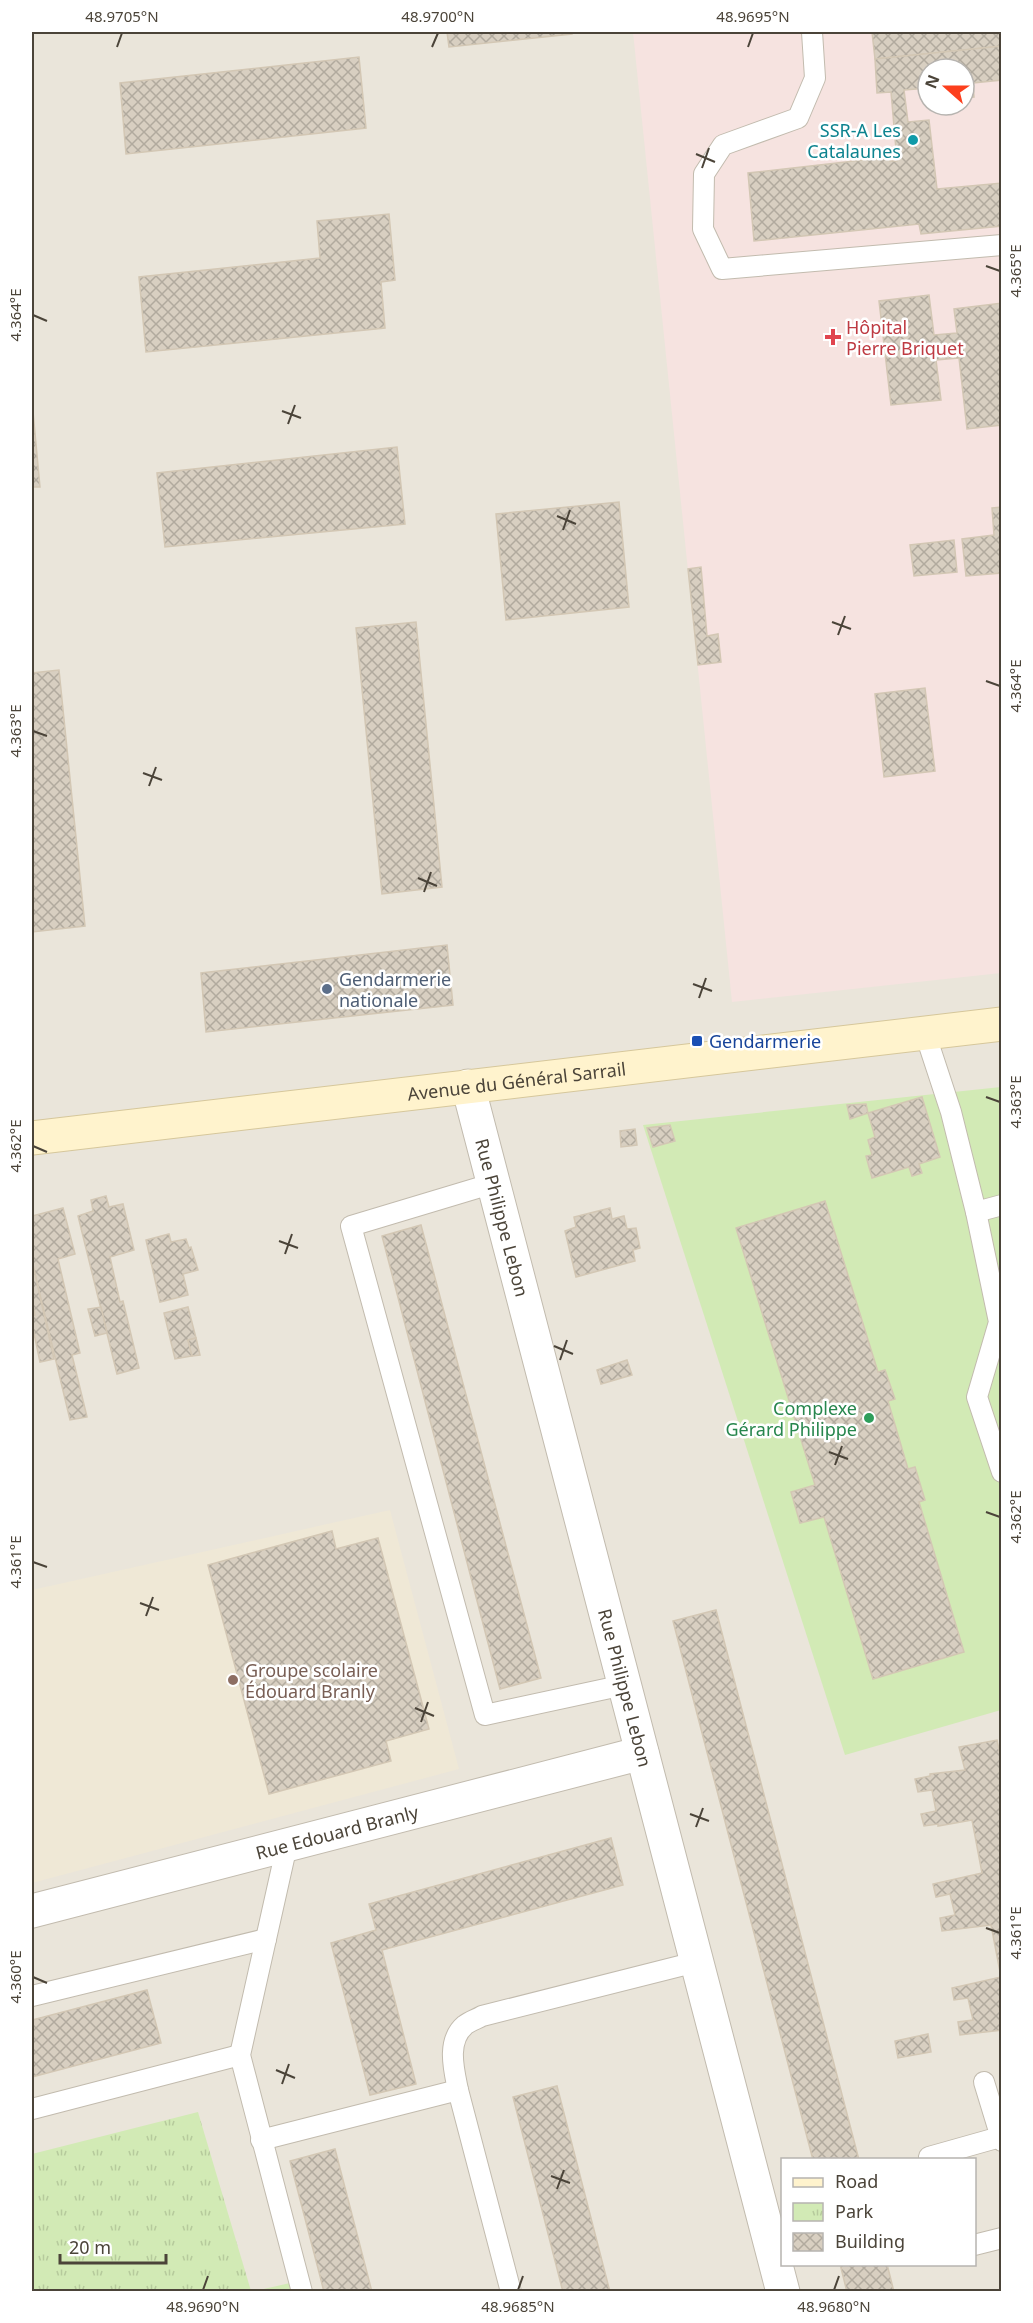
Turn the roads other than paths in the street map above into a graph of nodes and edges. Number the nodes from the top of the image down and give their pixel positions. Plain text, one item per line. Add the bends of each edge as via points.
1 (812, 32) edge
2 (1002, 245) edge
3 (1002, 1024) edge
4 (925, 1033) junction
5 (468, 1086) junction
6 (32, 1138) edge
7 (494, 1183) junction
8 (1002, 1205) edge
9 (976, 1212) junction
10 (1000, 1322) edge
11 (1002, 1472) edge
12 (624, 1685) junction
13 (642, 1753) junction
14 (287, 1845) junction
15 (32, 1911) edge
16 (266, 1939) junction
17 (696, 1962) junction
18 (32, 1996) edge
19 (240, 2055) junction
20 (984, 2082) dead end
21 (458, 2090) junction
22 (32, 2109) edge
23 (1001, 2139) edge
24 (261, 2140) junction
25 (929, 2157) dead end
26 (1002, 2238) edge
27 (976, 2245) edge
28 (302, 2292) edge
29 (511, 2292) edge
30 (783, 2292) edge

1 - 2 lane via 815,78 798,118 723,145 704,174 703,229 722,269
3 - 4 main road, Avenue du Général Sarrail
4 - 5 main road, Avenue du Général Sarrail
4 - 9 lane via 951,1112
5 - 6 main road, Avenue du Général Sarrail
5 - 7 street, Rue Philippe Lebon
7 - 12 street, Rue Philippe Lebon
7 - 12 lane via 351,1226 485,1714
8 - 9 lane
9 - 10 lane
10 - 11 lane via 977,1397
12 - 13 street, Rue Philippe Lebon
13 - 14 street, Rue Edouard Branly
13 - 17 street, Rue Philippe Lebon
14 - 15 street, Rue Edouard Branly
14 - 16 lane
16 - 18 lane
16 - 19 lane
17 - 21 lane via 482,2016 464,2026 455,2040 452,2058
17 - 30 street, Rue Philippe Lebon
19 - 22 lane
19 - 24 lane
20 - 23 lane
21 - 24 lane
21 - 29 lane
23 - 25 lane
24 - 28 lane
26 - 27 lane

